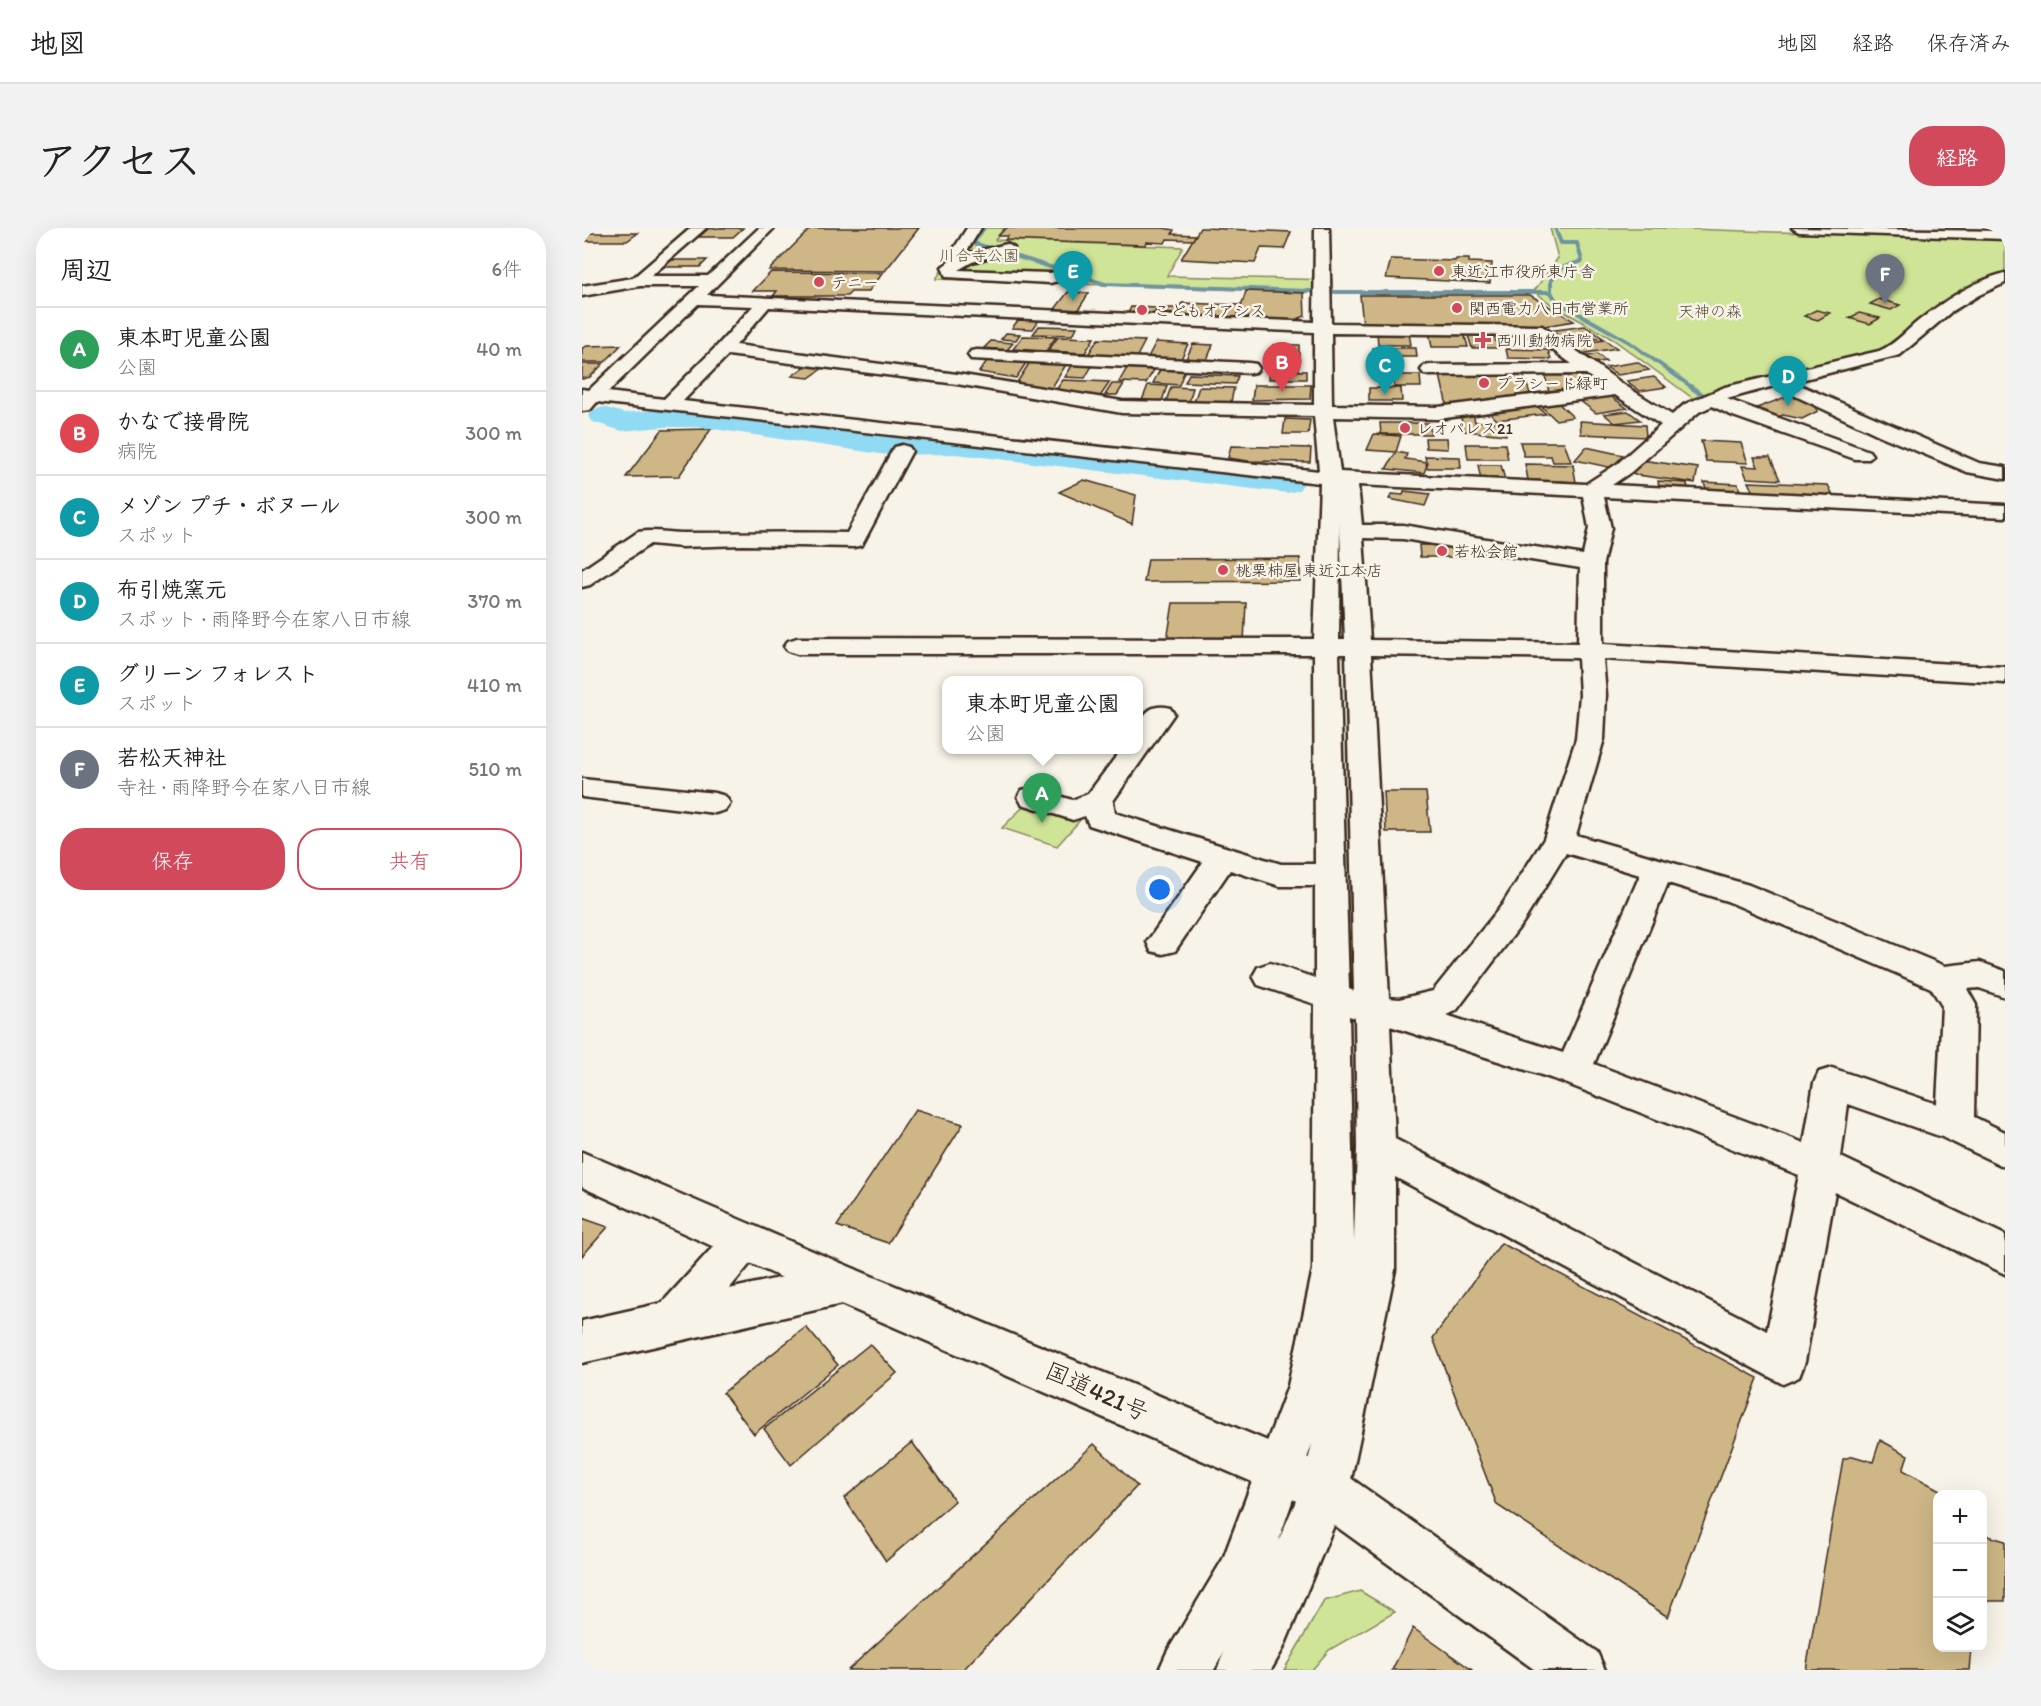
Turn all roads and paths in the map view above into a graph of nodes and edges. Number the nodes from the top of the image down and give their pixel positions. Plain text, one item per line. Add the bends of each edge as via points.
1 (699, 228) edge
2 (767, 228) edge
3 (974, 228) edge
4 (1322, 228) edge
5 (1799, 228) edge
6 (2005, 235) edge
7 (1007, 248) dead end
8 (967, 259) junction
9 (1061, 277) dead end
10 (2005, 278) edge
11 (640, 281) junction
12 (712, 281) junction
13 (582, 291) edge
14 (694, 299) junction
15 (766, 302) junction
16 (998, 325) junction
17 (1254, 325) junction
18 (1335, 326) junction
19 (1420, 328) junction
20 (724, 349) junction
21 (977, 355) junction
22 (1250, 369) junction
23 (1590, 369) junction
24 (1430, 370) junction
25 (1536, 370) junction
26 (957, 379) junction
27 (1777, 381) junction
28 (1618, 389) junction
29 (1543, 397) junction
30 (586, 399) edge
31 (1712, 399) junction
32 (669, 404) junction
33 (1122, 407) junction
34 (1337, 407) junction
35 (1244, 409) junction
36 (1438, 413) junction
37 (1674, 425) junction
38 (1346, 434) dead end
39 (902, 451) dead end
40 (1087, 452) junction
41 (1862, 455) dead end
42 (1342, 471) junction
43 (2005, 473) edge
44 (1592, 489) junction
45 (2005, 511) edge
46 (1352, 531) junction
47 (1592, 563) junction
48 (582, 580) edge
49 (797, 646) dead end
50 (1326, 646) junction
51 (1358, 646) junction
52 (1590, 651) junction
53 (2005, 675) edge
54 (1161, 714) dead end
55 (1143, 738) edge
56 (1132, 754) edge
57 (582, 788) edge
58 (1032, 797) dead end
59 (1098, 801) junction
60 (714, 803) dead end
61 (1559, 840) junction
62 (1223, 857) junction
63 (1658, 870) junction
64 (1331, 875) junction
65 (1163, 942) dead end
66 (1270, 976) dead end
67 (1943, 979) junction
68 (2005, 984) edge
69 (1332, 997) junction
70 (1385, 1012) junction
71 (1573, 1071) junction
72 (1954, 1126) junction
73 (1376, 1148) junction
74 (2005, 1150) edge
75 (1820, 1166) junction
76 (582, 1169) edge
77 (744, 1241) junction
78 (2005, 1255) edge
79 (842, 1284) junction
80 (673, 1323) junction
81 (582, 1342) edge
82 (1279, 1469) junction
83 (1325, 1489) junction
84 (1185, 1670) edge
85 (1243, 1670) edge
86 (1579, 1670) edge

1 - 11 main road
2 - 12 main road
3 - 8 main road via 955,258
4 - 18 main road
5 - 6 main road
7 - 8 main road
8 - 9 main road via 950,267 950,273
10 - 27 main road via 1946,306 1894,351
11 - 12 main road
11 - 13 main road
12 - 14 main road
14 - 15 main road
14 - 30 main road
15 - 16 main road
15 - 20 main road
16 - 17 main road
16 - 21 main road
17 - 18 main road
17 - 22 main road
18 - 19 main road
18 - 34 main road
19 - 23 main road via 1536,330
19 - 24 main road
20 - 26 main road
20 - 32 main road
21 - 22 main road
21 - 26 main road
22 - 35 main road
23 - 25 main road
23 - 28 main road
24 - 25 main road
24 - 36 main road
25 - 29 main road
26 - 33 main road
27 - 31 main road
27 - 43 main road via 1974,468
28 - 29 main road
28 - 37 main road
29 - 36 main road
30 - 32 main road
31 - 37 main road via 1692,408
31 - 41 main road
32 - 40 main road
33 - 35 main road
33 - 40 main road
34 - 35 main road
34 - 36 main road
34 - 38 main road
34 - 42 main road
37 - 44 main road via 1624,468
39 - 48 main road via 854,540 646,537
40 - 42 main road
42 - 44 main road
42 - 46 main road
42 - 50 main road
44 - 45 main road
44 - 47 main road via 1600,528
46 - 47 main road via 1403,532
46 - 51 main road
47 - 52 main road
49 - 50 main road
50 - 51 main road
50 - 64 main road
51 - 52 main road
51 - 70 main road
52 - 53 main road
52 - 61 main road via 1590,739
54 - 55 main road
56 - 59 main road
57 - 60 main road
58 - 59 main road via 1073,810
59 - 62 main road via 1100,818
61 - 63 main road
61 - 70 main road via 1513,913 1444,1002
62 - 64 main road via 1280,875
62 - 65 main road
63 - 67 main road via 1738,893
63 - 71 main road
64 - 69 main road
66 - 69 main road
67 - 68 main road via 1980,975
67 - 72 main road via 1959,1005
69 - 70 main road
69 - 82 main road via 1334,1269 1310,1386
70 - 71 main road
70 - 73 main road
71 - 75 main road
72 - 74 main road
72 - 75 main road via 1832,1083
73 - 75 main road via 1783,1362
73 - 83 main road via 1374,1270
75 - 78 main road
76 - 77 main road, 国道421号
77 - 79 main road, 国道421号
77 - 80 main road
79 - 80 main road
79 - 82 main road, 国道421号
80 - 81 main road
82 - 83 main road, 国道421号
82 - 84 main road via 1242,1574
83 - 85 main road via 1264,1631
83 - 86 main road, 国道421号

